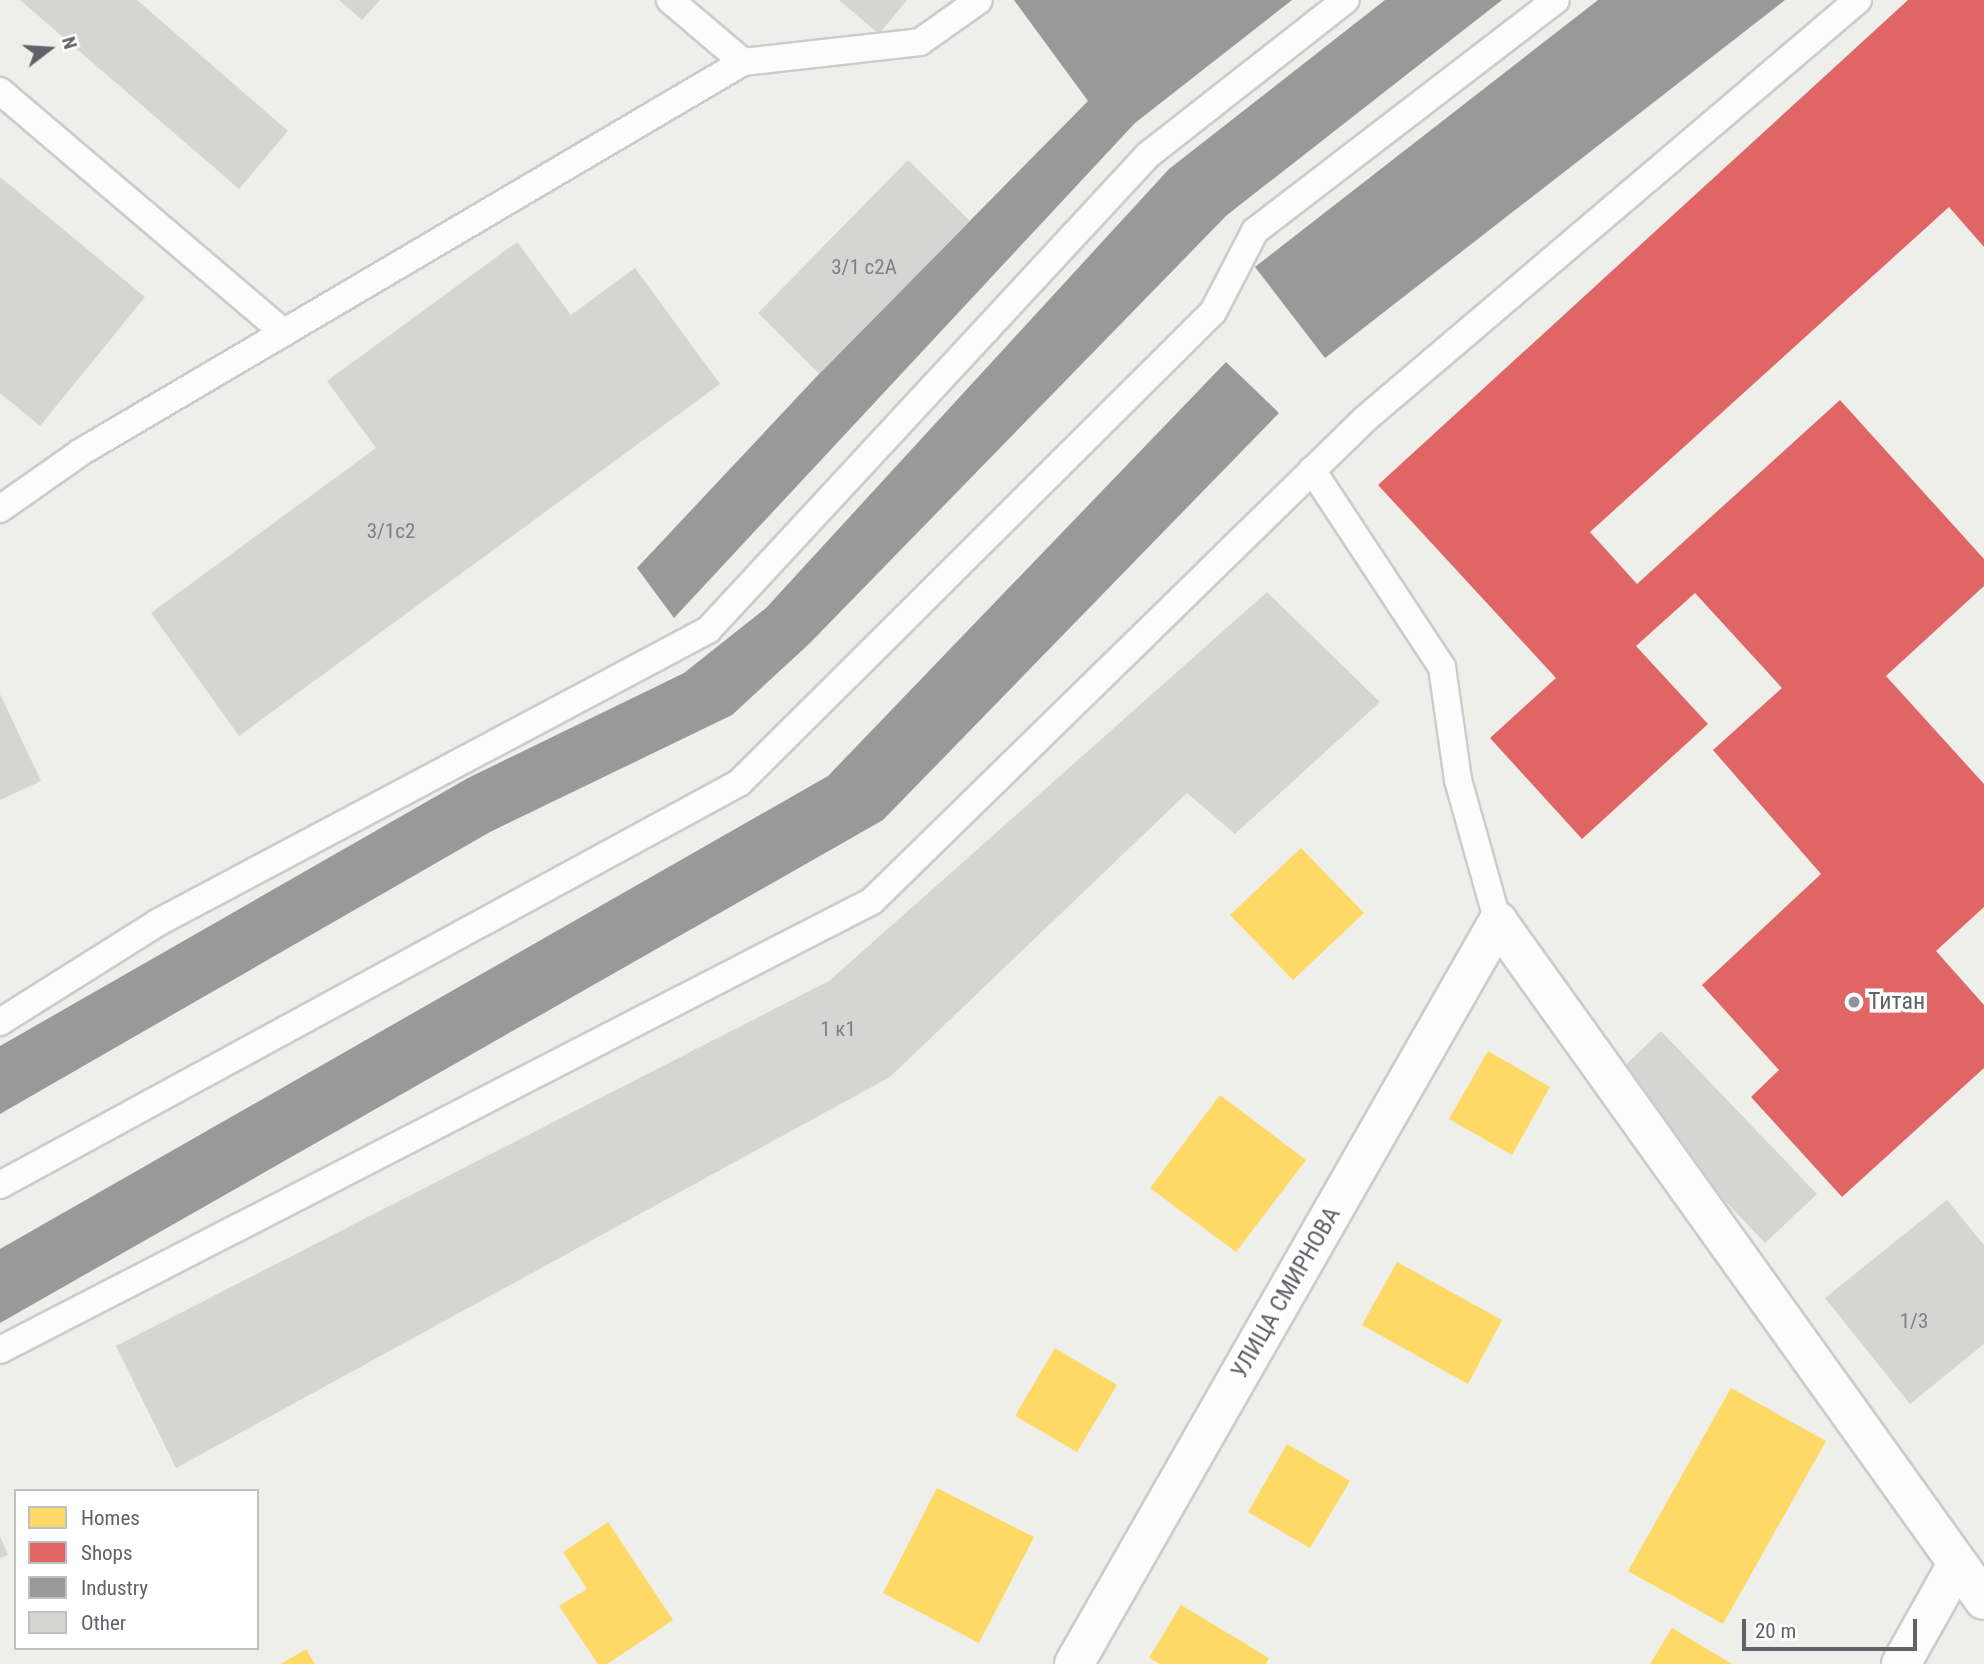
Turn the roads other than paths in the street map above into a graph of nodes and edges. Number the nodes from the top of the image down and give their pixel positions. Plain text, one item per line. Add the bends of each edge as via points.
1 (670, 0) edge
2 (979, 0) edge
3 (1346, 0) edge
4 (1556, 0) edge
5 (1858, 0) edge
6 (743, 62) junction
7 (0, 91) edge
8 (284, 333) junction
9 (1312, 471) junction
10 (0, 509) edge
11 (1498, 922) junction
12 (0, 1022) edge
13 (0, 1185) edge
14 (0, 1350) edge
15 (1956, 1566) junction
16 (1984, 1600) edge
17 (1074, 1664) edge
18 (1901, 1664) edge

1 - 6 lane
2 - 6 lane via 920,42
3 - 12 lane via 1148,155 708,630 157,923
4 - 13 lane via 1255,231 1213,312 739,783
5 - 9 lane via 1365,418
6 - 8 lane
7 - 8 lane
8 - 10 lane via 81,452
9 - 11 lane via 1442,667 1458,780
9 - 14 lane via 872,901
11 - 15 street
11 - 17 street, УЛИЦА СМИРНОВА
15 - 16 street
15 - 18 street

